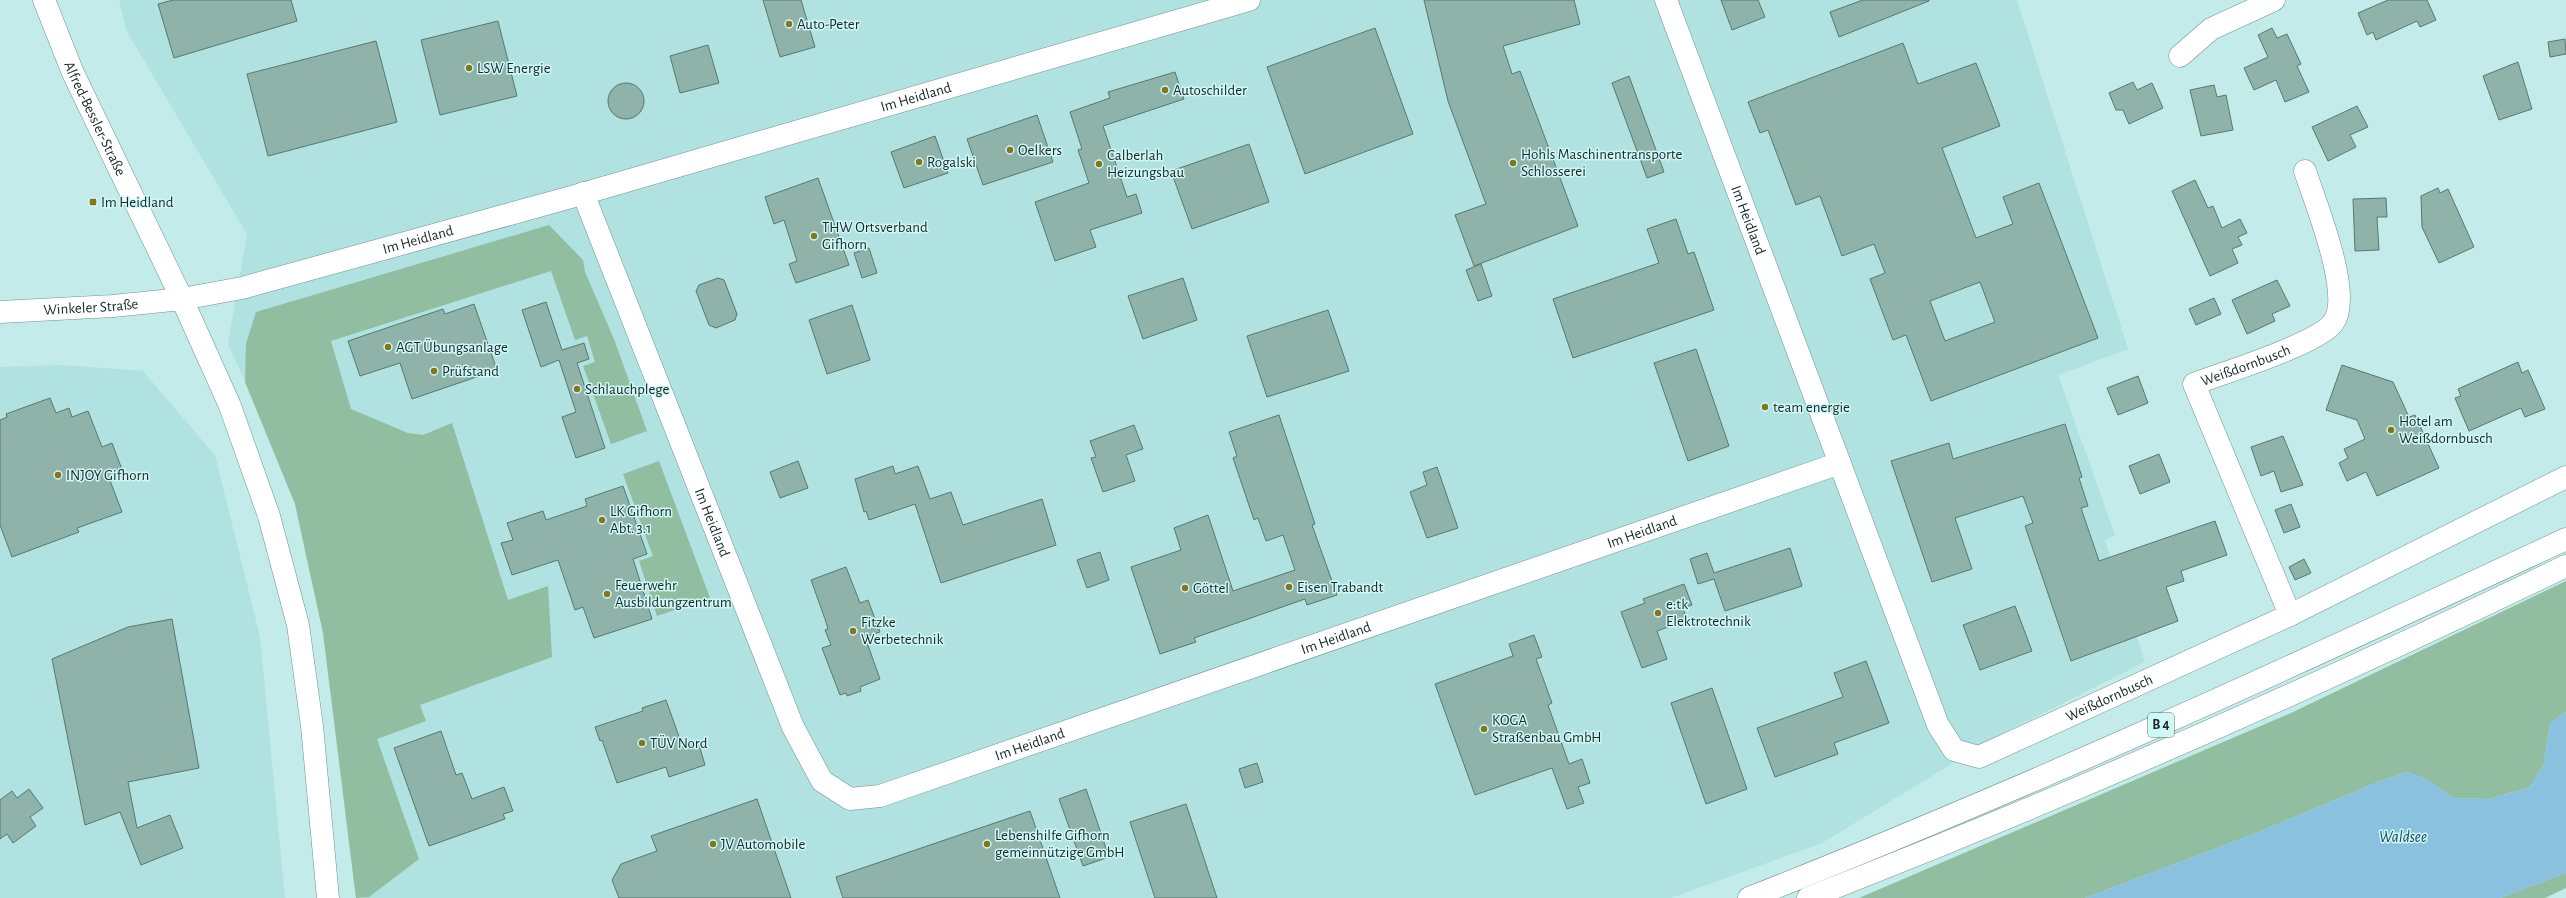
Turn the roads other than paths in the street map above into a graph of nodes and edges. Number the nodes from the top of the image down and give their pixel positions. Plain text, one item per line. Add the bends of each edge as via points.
1 (44, 0) edge
2 (1249, 0) edge
3 (1666, 0) edge
4 (2274, 0) edge
5 (2180, 56) dead end
6 (2305, 171) dead end
7 (583, 194) junction
8 (182, 300) junction
9 (0, 312) edge
10 (1840, 463) junction
11 (2566, 477) edge
12 (2566, 539) edge
13 (2566, 566) edge
14 (2290, 615) junction
15 (1938, 725) joint
16 (328, 896) edge
17 (1750, 898) edge
18 (1808, 898) edge

1 - 8 main road, Alfred-Bessler-Straße via 73,73
2 - 7 main road, Im Heidland
3 - 10 main road, Im Heidland
4 - 5 main road via 2211,29
6 - 14 main road, Weißdornbusch via 2337,269 2338,311 2333,323 2314,338 2194,384
7 - 8 main road, Im Heidland via 242,288
7 - 10 main road, Im Heidland via 793,727 822,781 850,800 880,796
8 - 9 main road, Winkeler Straße
8 - 16 main road, Alfred-Bessler-Straße via 230,406 267,509 298,625 312,726
10 - 15 main road, Im Heidland
11 - 14 main road, Weißdornbusch
12 - 17 main road, B 4 via 2265,680 2053,772
13 - 18 main road, B 4 via 2280,698 2101,777
14 - 15 main road, Weißdornbusch via 1979,757 1954,750

